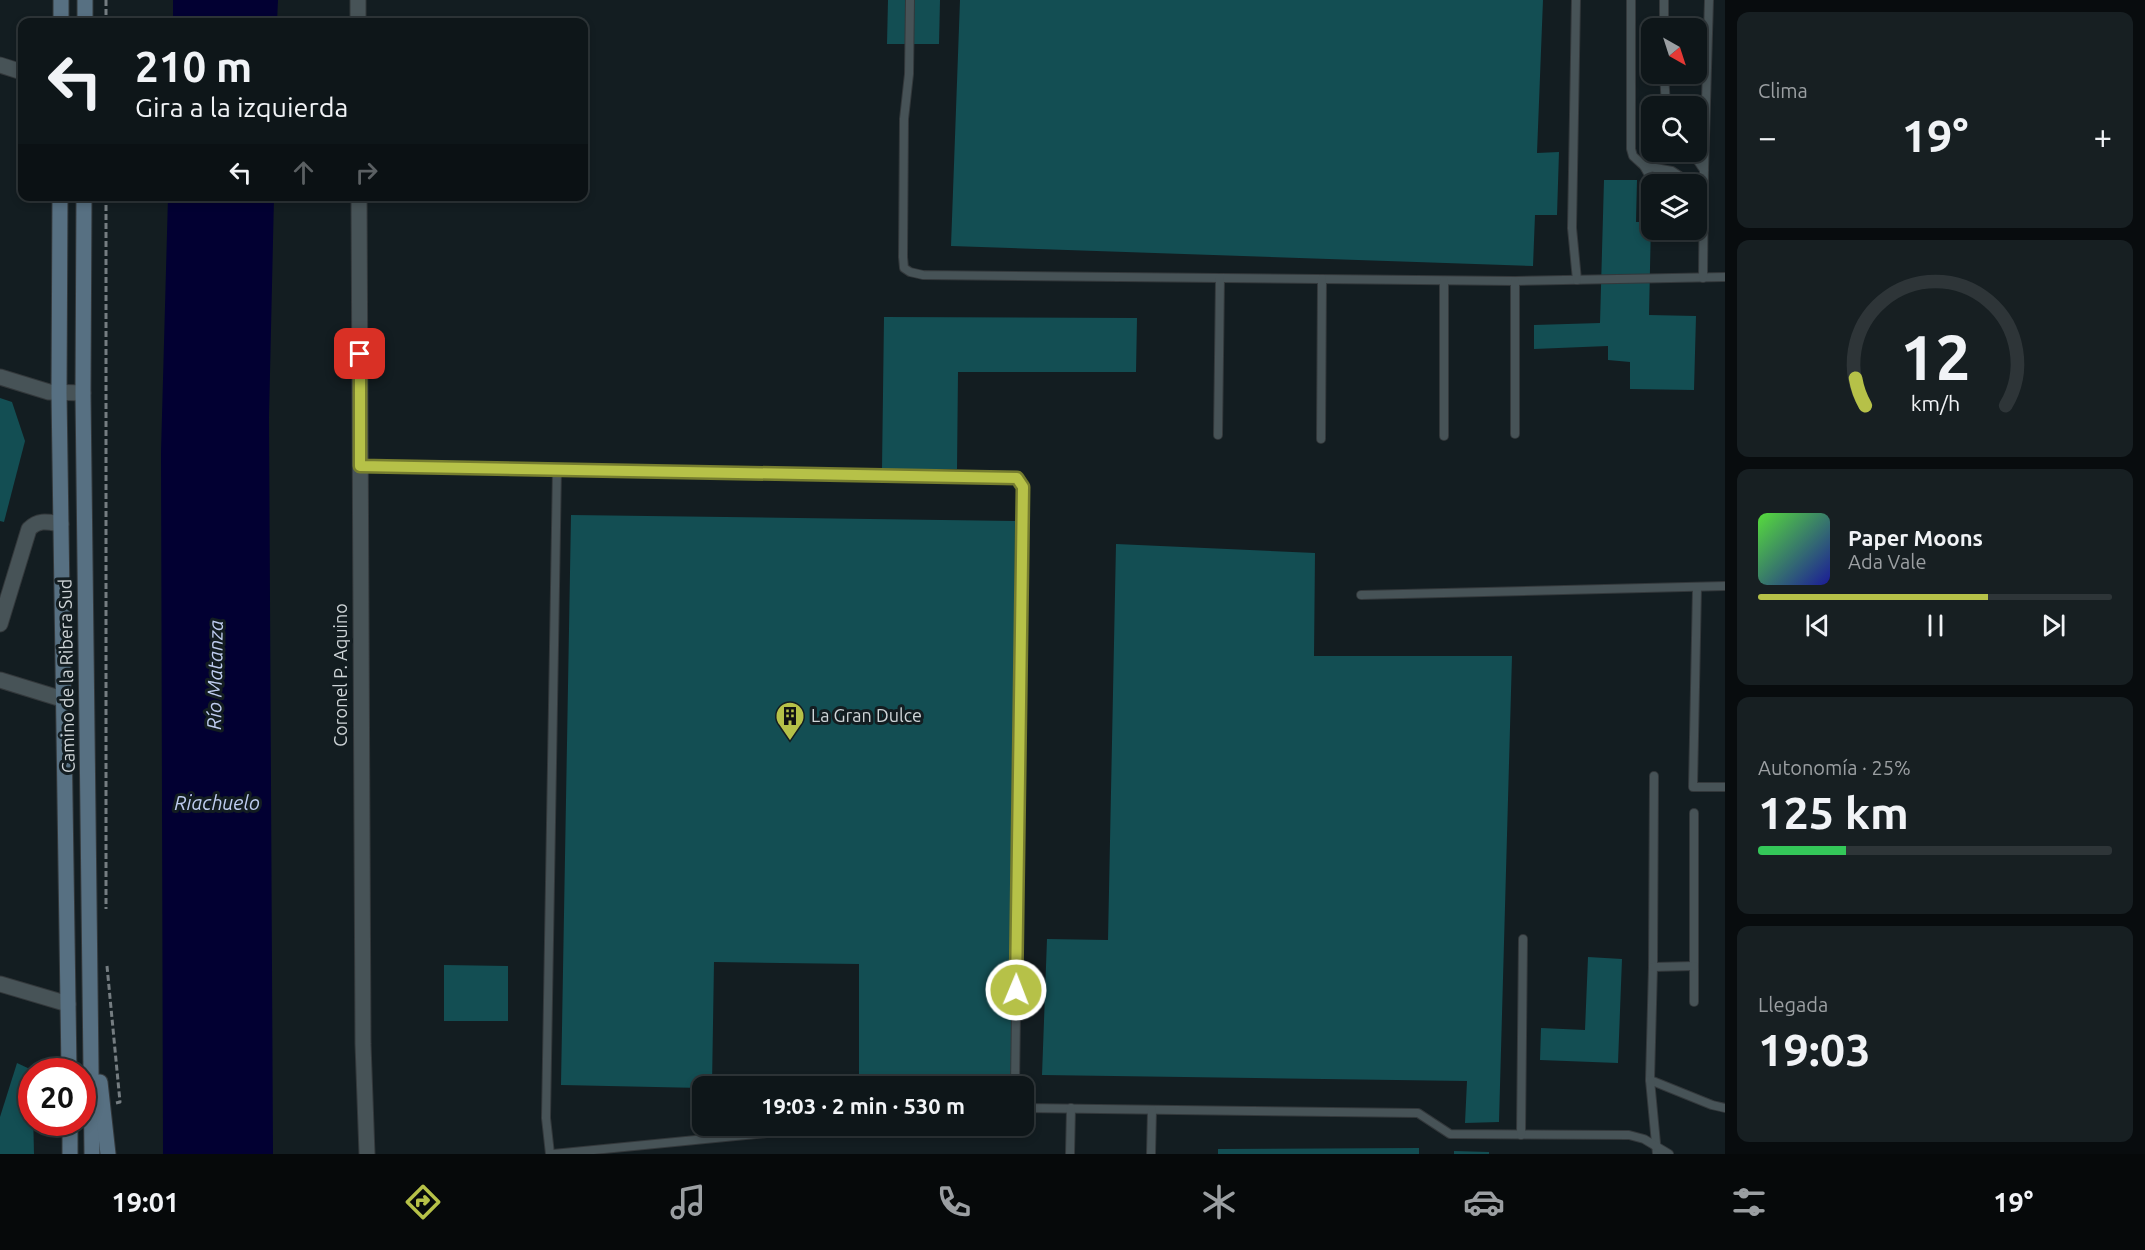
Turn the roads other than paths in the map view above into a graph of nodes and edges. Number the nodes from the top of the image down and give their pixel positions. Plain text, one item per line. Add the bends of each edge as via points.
1 (61, 0) edge
2 (85, 0) edge
3 (358, 0) edge
4 (910, 0) edge
5 (1576, 0) edge
6 (1631, 0) edge
7 (1664, 0) edge
8 (1709, 0) edge
9 (61, 18) edge
10 (85, 18) edge
11 (358, 18) edge
12 (1664, 18) edge
13 (0, 65) edge
14 (18, 71) edge
15 (1699, 162) edge
16 (1644, 166) junction
17 (1704, 170) junction
18 (1648, 174) edge
19 (1677, 174) edge
20 (60, 201) edge
21 (84, 201) edge
22 (359, 201) edge
23 (1725, 277) edge
24 (1220, 278) junction
25 (1703, 278) junction
26 (1322, 279) junction
27 (1444, 280) junction
28 (1577, 280) junction
29 (1515, 281) junction
30 (0, 377) edge
31 (58, 393) junction
32 (83, 393) junction
33 (1515, 434) dead end
34 (1218, 435) dead end
35 (1444, 436) dead end
36 (1321, 439) dead end
37 (360, 466) junction
38 (557, 470) junction
39 (61, 524) junction
40 (1725, 585) edge
41 (1697, 588) junction
42 (1361, 595) dead end
43 (0, 624) edge
44 (0, 680) edge
45 (62, 699) junction
46 (1654, 776) dead end
47 (1725, 787) edge
48 (1694, 813) dead end
49 (1523, 939) dead end
50 (1694, 966) junction
51 (1653, 967) junction
52 (0, 984) edge
53 (1694, 1002) dead end
54 (68, 1004) junction
55 (91, 1004) junction
56 (69, 1058) edge
57 (1015, 1076) edge
58 (1650, 1080) junction
59 (1034, 1108) edge
60 (1071, 1108) junction
61 (1725, 1108) edge
62 (1152, 1110) junction
63 (1521, 1135) junction
64 (70, 1136) edge
65 (735, 1136) edge
66 (1657, 1150) edge
67 (70, 1154) edge
68 (92, 1154) edge
69 (108, 1154) edge
70 (367, 1154) edge
71 (551, 1154) edge
72 (1070, 1154) edge
73 (1151, 1154) edge
74 (1669, 1154) edge

1 - 9 main road
2 - 10 main road
3 - 11 street
4 - 24 lane via 904,119 904,268 923,275
5 - 28 lane via 1572,228
6 - 16 lane via 1630,142 1633,156
7 - 12 lane
8 - 17 lane
13 - 14 street
15 - 17 lane
16 - 18 lane
16 - 19 lane
17 - 25 lane
20 - 31 main road, Camino de la Ribera Sud
21 - 32 main road, Camino de la Ribera Sud
22 - 37 street, Coronel P. Aquino
23 - 25 lane
24 - 26 lane
24 - 34 lane
25 - 28 lane
26 - 27 lane
26 - 36 lane
27 - 29 lane
27 - 35 lane
28 - 29 lane
29 - 33 lane
30 - 31 street
31 - 32 street
31 - 39 main road, Camino de la Ribera Sud
32 - 55 main road, Camino de la Ribera Sud
37 - 38 lane
37 - 70 street, Coronel P. Aquino
38 - 57 lane via 1017,478 1023,487
38 - 71 lane via 546,1118
39 - 43 street via 35,522 29,529
39 - 45 main road, Camino de la Ribera Sud
40 - 41 lane
41 - 42 lane
41 - 47 lane via 1693,787
44 - 45 street
45 - 54 main road, Camino de la Ribera Sud
46 - 51 lane
48 - 50 lane
49 - 63 lane
50 - 51 lane
50 - 53 lane
51 - 58 lane
52 - 54 street
54 - 56 main road, Camino de la Ribera Sud
55 - 68 main road, Camino de la Ribera Sud
55 - 69 main road
58 - 61 lane
58 - 66 lane
59 - 60 lane
60 - 62 lane
60 - 72 lane
62 - 63 lane via 1418,1113 1450,1134
62 - 73 lane
63 - 66 lane via 1629,1135
64 - 67 main road
65 - 71 lane
66 - 74 lane

